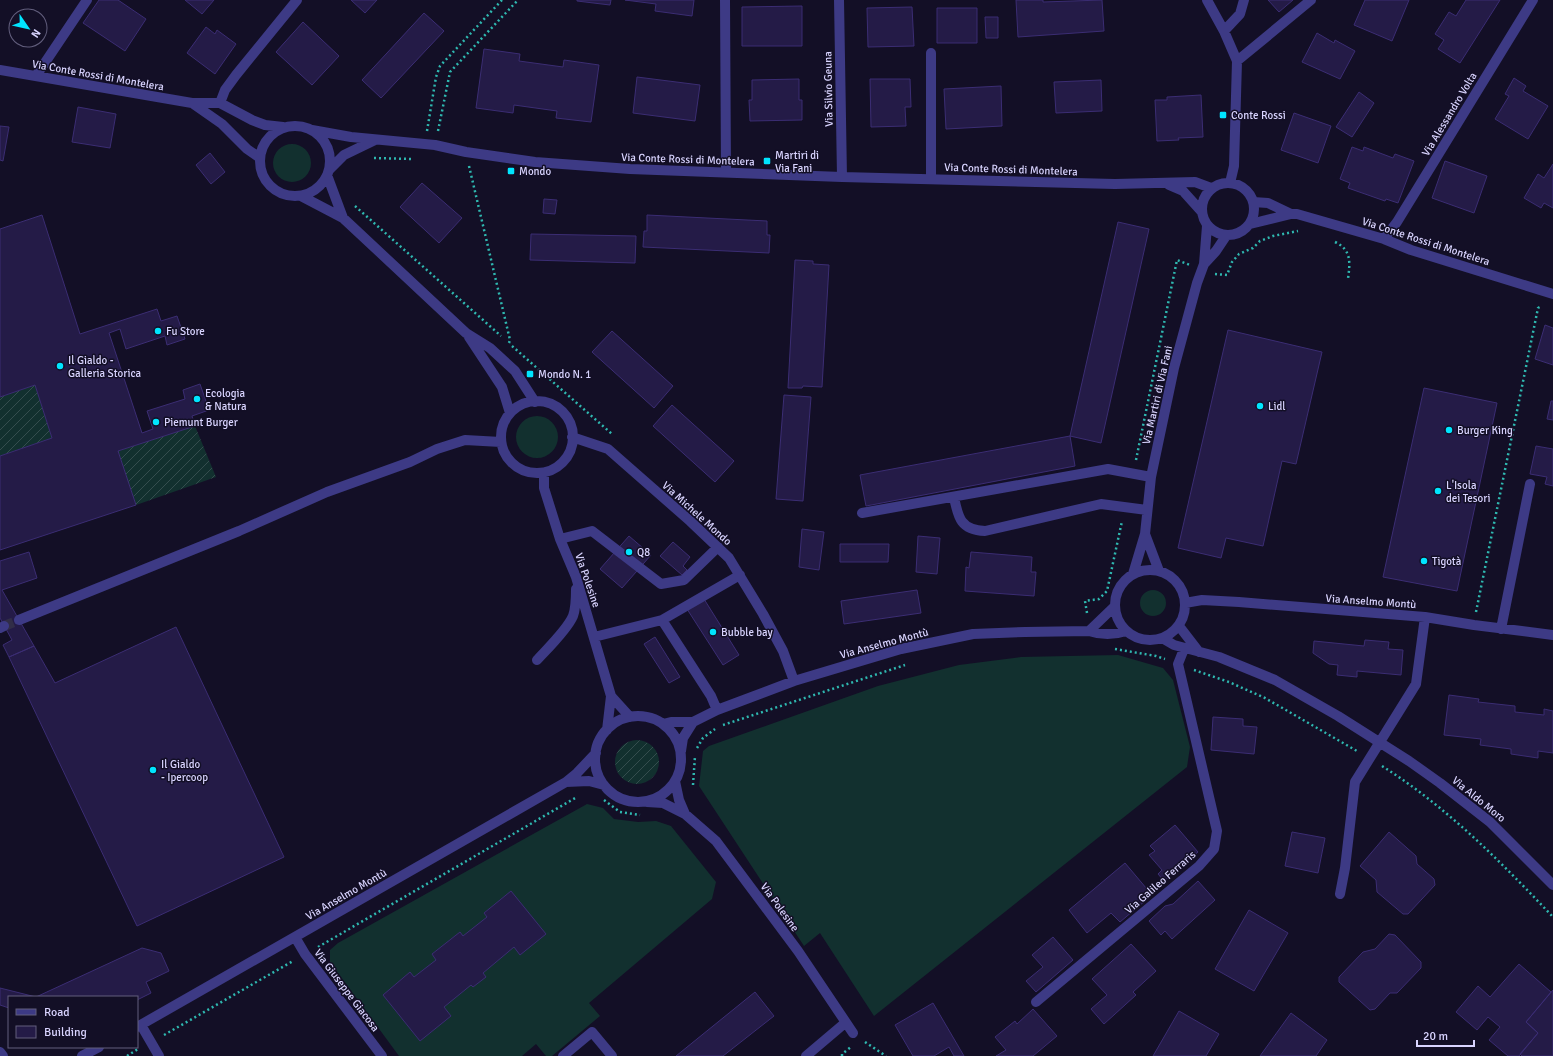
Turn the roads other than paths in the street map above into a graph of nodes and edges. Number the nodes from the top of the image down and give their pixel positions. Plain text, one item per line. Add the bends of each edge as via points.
1 (87, 0) edge
2 (297, 0) edge
3 (725, 0) edge
4 (839, 0) edge
5 (1207, 0) edge
6 (1244, 0) edge
7 (1311, 0) edge
8 (1533, 0) edge
9 (1224, 31) junction
10 (931, 53) dead end
11 (1237, 61) junction
12 (0, 70) edge
13 (36, 76) junction
14 (192, 103) junction
15 (220, 104) junction
16 (284, 127) junction
17 (312, 130) junction
18 (376, 139) junction
19 (260, 158) junction
20 (328, 172) junction
21 (726, 173) junction
22 (842, 177) junction
23 (931, 178) junction
24 (1230, 183) junction
25 (1168, 184) junction
26 (1211, 188) junction
27 (300, 196) junction
28 (1253, 202) junction
29 (1201, 210) junction
30 (1291, 214) junction
31 (343, 218) junction
32 (1250, 224) junction
33 (1207, 226) junction
34 (1226, 236) junction
35 (1384, 239) junction
36 (1204, 264) junction
37 (1553, 294) edge
38 (466, 333) junction
39 (535, 402) junction
40 (510, 413) junction
41 (572, 437) junction
42 (501, 442) junction
43 (544, 473) junction
44 (1151, 477) junction
45 (1530, 484) dead end
46 (954, 497) junction
47 (1147, 510) junction
48 (862, 513) dead end
49 (1145, 534) junction
50 (560, 539) junction
51 (718, 547) junction
52 (1159, 571) junction
53 (1133, 574) junction
54 (740, 575) junction
55 (576, 577) junction
56 (1185, 603) junction
57 (1115, 606) junction
58 (1424, 617) junction
59 (19, 620) tunnel mouth
60 (662, 620) junction
61 (1179, 626) junction
62 (1500, 629) junction
63 (1089, 631) junction
64 (1126, 631) junction
65 (1553, 636) edge
66 (594, 637) junction
67 (1162, 638) junction
68 (1184, 649) junction
69 (1199, 652) junction
70 (537, 660) dead end
71 (794, 682) junction
72 (611, 696) junction
73 (717, 710) junction
74 (630, 717) junction
75 (693, 722) junction
76 (663, 724) junction
77 (607, 730) junction
78 (1380, 742) junction
79 (680, 751) junction
80 (596, 753) junction
81 (675, 781) junction
82 (566, 782) junction
83 (604, 785) junction
84 (647, 802) junction
85 (685, 814) junction
86 (1553, 885) edge
87 (1340, 894) dead end
88 (295, 937) junction
89 (1036, 1002) dead end
90 (845, 1023) junction
91 (139, 1026) edge
92 (853, 1033) road end
93 (97, 1048) edge
94 (0, 1052) edge
95 (3, 1056) edge
96 (82, 1056) edge
97 (159, 1056) edge
98 (382, 1056) edge
99 (563, 1056) edge
100 (612, 1056) edge
101 (806, 1056) edge

1 - 13 street
2 - 15 street via 236,75
3 - 21 street
4 - 22 street, Via Silvio Geuna
5 - 9 street
6 - 9 street via 1240,14
7 - 11 street
8 - 35 street, Via Alessandro Volta via 1397,222
9 - 11 street
10 - 23 street
11 - 24 street via 1234,166
12 - 13 street, Via Conte Rossi di Montelera
13 - 14 street, Via Conte Rossi di Montelera
14 - 15 street, Via Conte Rossi di Montelera
14 - 19 street, Via Conte Rossi di Montelera via 222,124
15 - 16 street, Via Conte Rossi di Montelera via 252,120
16 - 17 street via 303,127
16 - 19 street via 267,139
17 - 18 street, Via Conte Rossi di Montelera
17 - 20 street via 321,137 327,147 330,158
18 - 20 street via 344,156
18 - 21 street, Via Conte Rossi di Montelera via 435,145 535,162
19 - 27 street via 260,169 265,180 273,188 283,194
20 - 27 street via 316,189
20 - 31 street
21 - 22 street, Via Conte Rossi di Montelera
22 - 23 street, Via Conte Rossi di Montelera
23 - 25 street, Via Conte Rossi di Montelera
24 - 26 street
24 - 28 street via 1247,190
25 - 26 street, Via Conte Rossi di Montelera via 1195,182
25 - 29 street, Via Conte Rossi di Montelera via 1183,191
26 - 29 street via 1202,202
27 - 31 street
28 - 30 street, Via Conte Rossi di Montelera via 1268,203
28 - 32 street via 1253,217
29 - 33 street
30 - 32 street, Via Conte Rossi di Montelera
30 - 35 street, Via Conte Rossi di Montelera
31 - 38 street
32 - 34 street via 1240,233
33 - 34 street
33 - 36 street, Via Martiri di Via Fani
34 - 36 street, Via Martiri di Via Fani
35 - 37 street, Via Conte Rossi di Montelera via 1411,250
36 - 44 street, Via Martiri di Via Fani via 1174,368
38 - 39 street via 490,348 515,371
38 - 40 street via 502,387
39 - 40 street via 526,403
39 - 41 street via 547,403 557,408 565,416
40 - 42 street via 503,427
41 - 43 street via 571,447 561,464
41 - 51 street, Via Michele Mondo via 608,450
42 - 43 street via 504,453 511,463 532,473
42 - 59 street via 465,440 438,449 410,462 327,492 239,531
43 - 50 street, Via Polesine via 544,488
44 - 46 street via 1108,469
44 - 47 street, Via Martiri di Via Fani
45 - 62 street
46 - 47 street via 961,520 974,531 985,531 1101,504
46 - 48 street
47 - 49 street, Via Martiri di Via Fani
49 - 52 street, Via Martiri di Via Fani
49 - 53 street, Via Martiri di Via Fani
50 - 51 street via 592,531 661,584 684,580
50 - 55 street, Via Polesine
51 - 54 street, Via Michele Mondo
52 - 53 street
52 - 56 street via 1175,580 1181,587
53 - 57 street via 1120,588
54 - 60 street
54 - 71 street, Via Michele Mondo via 782,651
55 - 66 street, Via Polesine
55 - 70 street via 573,616
56 - 58 street, Via Anselmo Montù via 1202,600 1239,602
56 - 61 street via 1184,615
57 - 63 street
57 - 64 street via 1118,620
58 - 62 street, Via Anselmo Montù
58 - 78 street via 1416,684
60 - 66 street
60 - 73 street via 711,696
61 - 67 street
61 - 69 street
62 - 65 street, Via Anselmo Montù
63 - 64 street, Via Anselmo Montù via 1098,634 1118,634
63 - 71 street, Via Anselmo Montù via 973,634 901,649
64 - 67 street via 1147,640
66 - 72 street, Via Polesine
67 - 68 street, Via Aldo Moro
68 - 69 street, Via Aldo Moro
68 - 89 street, Via Galileo Ferraris via 1178,664 1217,831 1214,849 1199,866
69 - 78 street, Via Aldo Moro via 1219,657 1275,680
71 - 73 street, Via Anselmo Montù
72 - 74 street, Via Polesine
72 - 77 street, Via Polesine
73 - 75 street, Via Anselmo Montù
74 - 76 street via 641,716
74 - 77 street
75 - 76 street, Via Anselmo Montù
75 - 79 street via 683,738
76 - 79 street via 671,731
77 - 80 street
78 - 86 street, Via Aldo Moro via 1440,783 1490,822
78 - 87 street via 1355,782
79 - 81 street via 680,772
80 - 82 street, Via Anselmo Montù
80 - 83 street via 598,775
81 - 84 street via 663,794
81 - 85 street, Via Polesine
82 - 83 street, Via Anselmo Montù via 590,781
82 - 88 street, Via Anselmo Montù
83 - 84 street via 614,795 627,801
84 - 85 street, Via Polesine via 663,803
85 - 90 street, Via Polesine via 716,841 798,951
88 - 91 street, Via Anselmo Montù
88 - 98 street, Via Giuseppe Giacosa
90 - 92 street, Via Polesine
90 - 101 street
91 - 97 street
93 - 96 street
94 - 95 street
99 - 100 street via 592,1032

